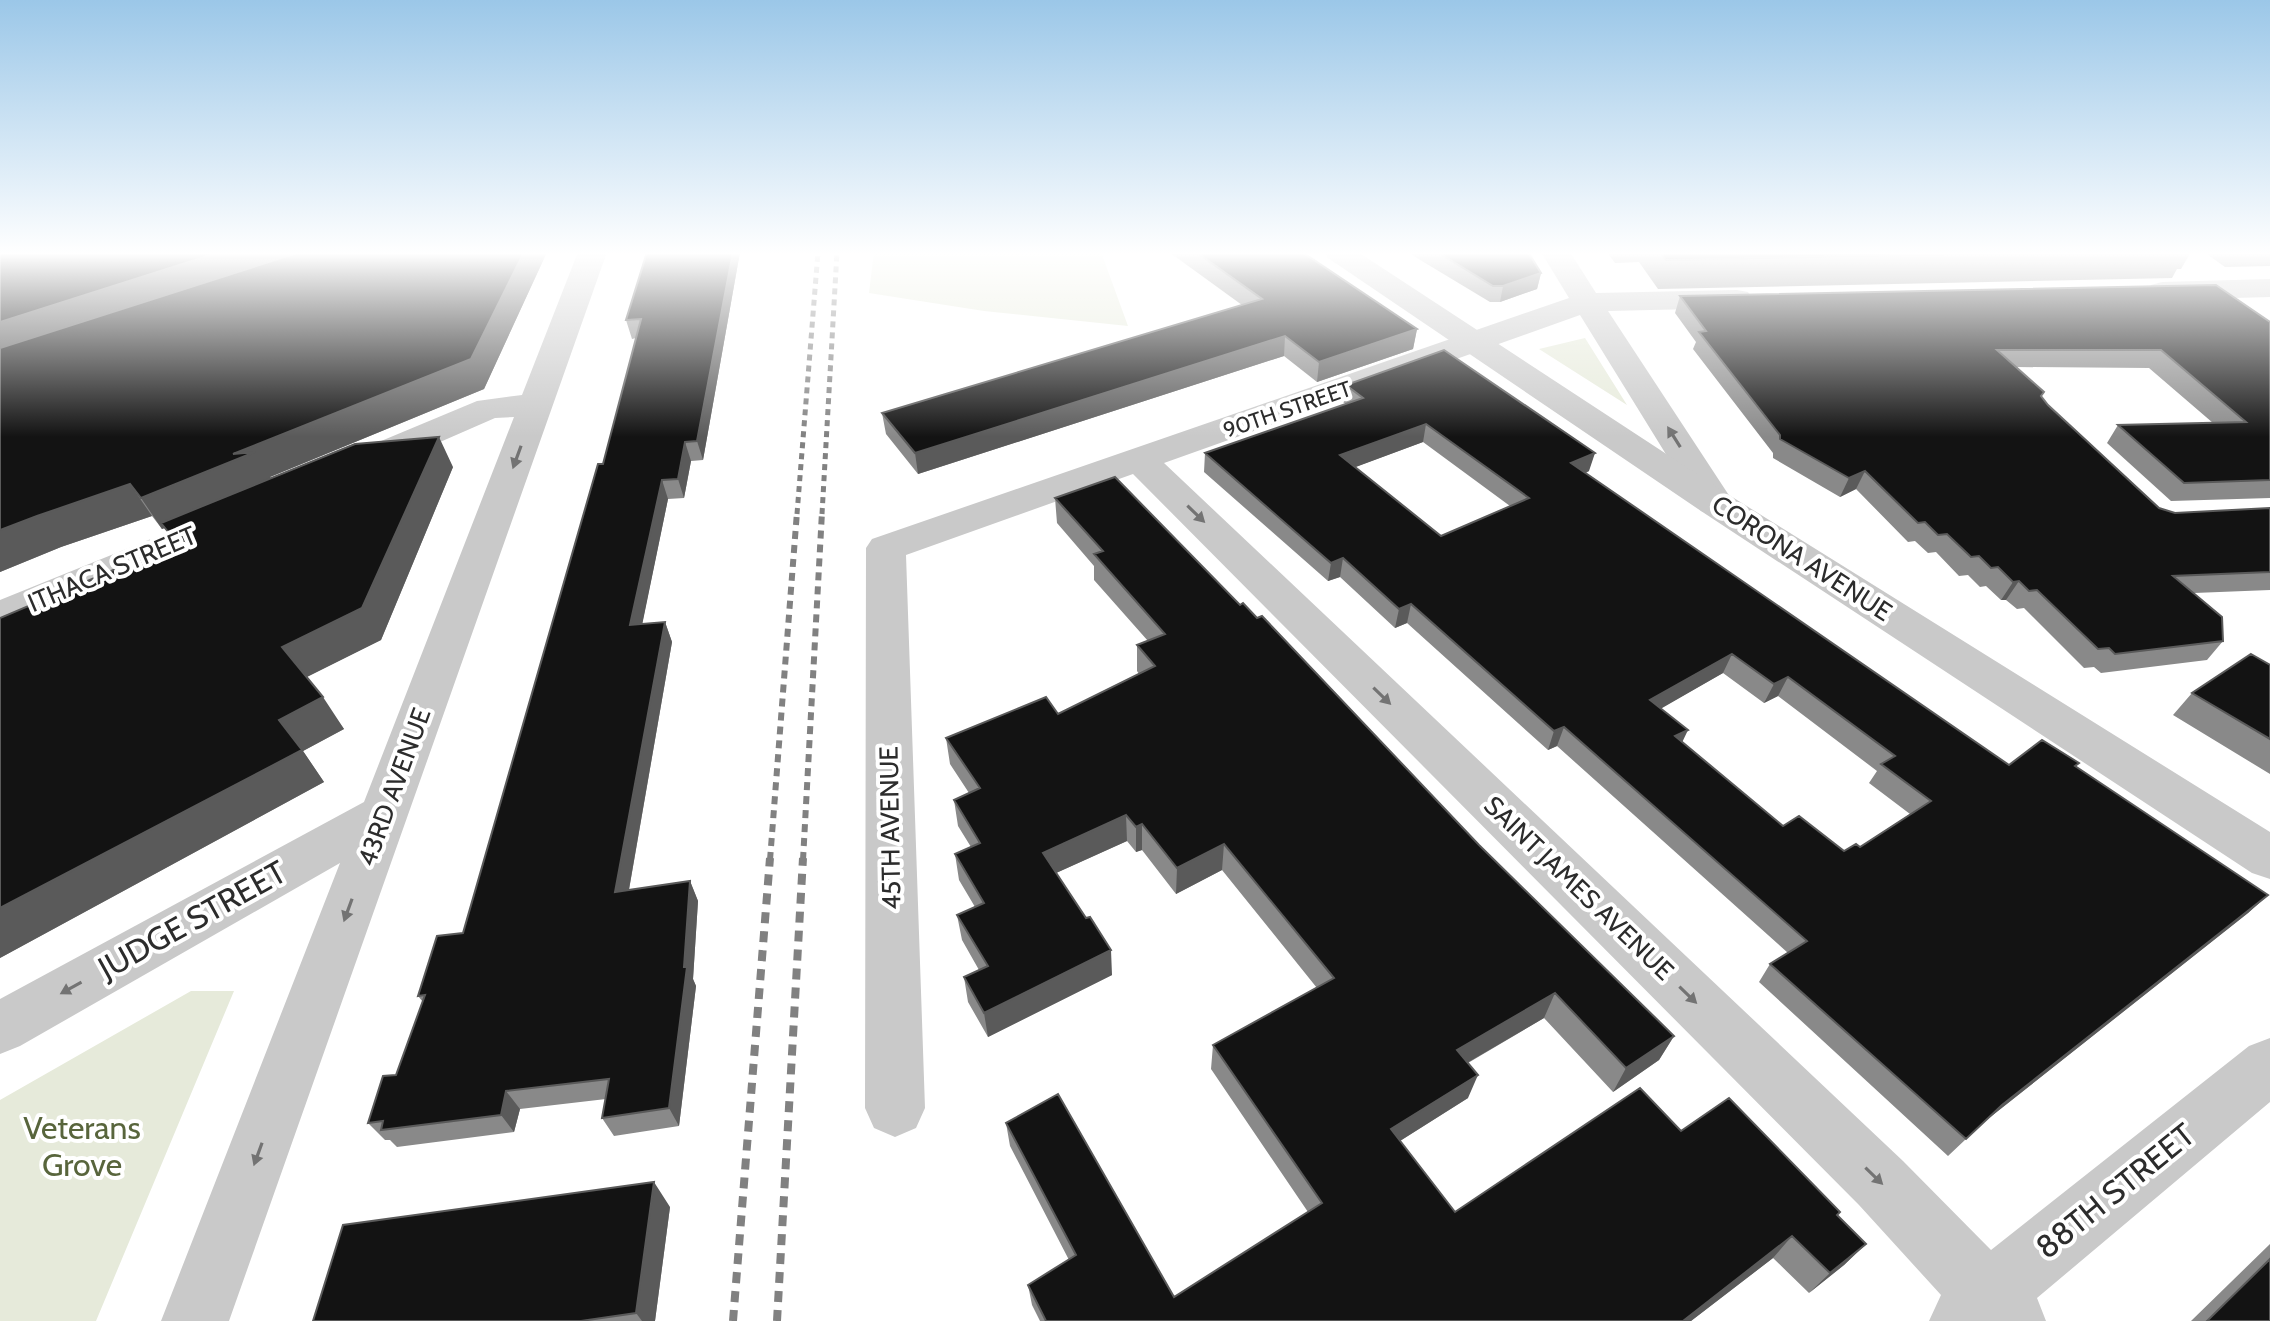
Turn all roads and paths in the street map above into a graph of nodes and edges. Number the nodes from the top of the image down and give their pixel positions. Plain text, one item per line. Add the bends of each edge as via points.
1 (570, 314) edge
2 (1433, 314) edge
3 (1556, 314) edge
4 (1595, 314) edge
5 (1477, 342) junction
6 (536, 405) junction
7 (1140, 460) junction
8 (324, 479) edge
9 (1715, 503) junction
10 (265, 504) edge
11 (886, 548) joint
12 (0, 616) edge
13 (384, 814) junction
14 (2270, 858) edge
15 (0, 1028) edge
16 (2270, 1065) edge
17 (895, 1108) dead end
18 (1988, 1312) edge
19 (195, 1321) edge

1 - 6 street, 43RD AVENUE
2 - 5 street, CORONA AVENUE
3 - 5 street, 90TH STREET
9 -> 4 street
5 - 7 street, 90TH STREET
5 - 9 street, CORONA AVENUE
6 - 8 street via 489,408
6 -> 13 street, 43RD AVENUE
7 - 11 street, 90TH STREET
7 -> 18 street, SAINT JAMES AVENUE via 1881,1183
9 - 14 street, CORONA AVENUE
10 - 12 street, ITHACA STREET
11 - 17 street, 45TH AVENUE
13 -> 15 street, JUDGE STREET
13 -> 19 street, 43RD AVENUE
16 - 18 street, 88TH STREET

